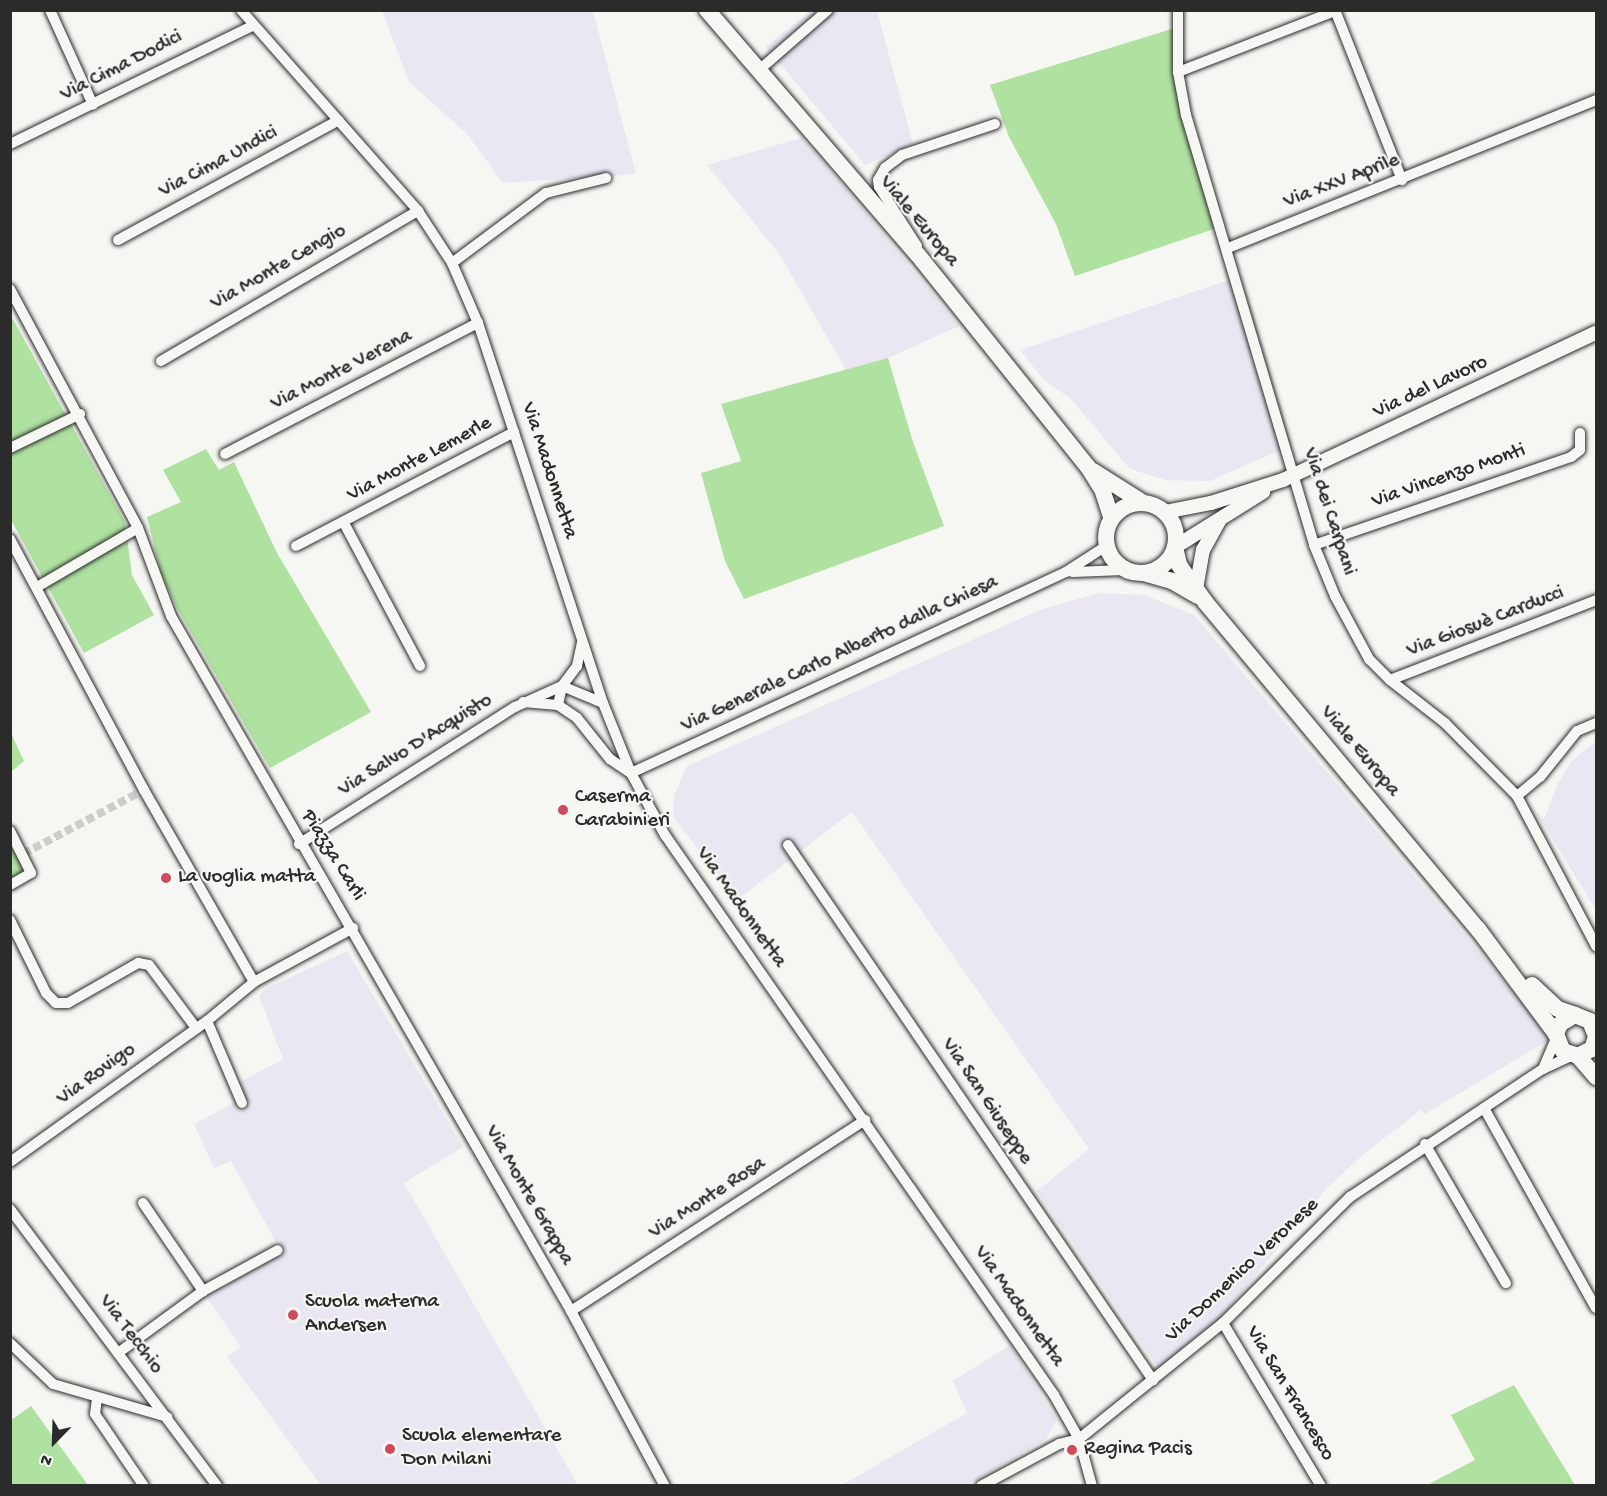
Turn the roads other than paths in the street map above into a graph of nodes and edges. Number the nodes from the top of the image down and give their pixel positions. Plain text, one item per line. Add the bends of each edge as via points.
1 (50, 10) edge
2 (241, 10) edge
3 (708, 10) edge
4 (828, 10) edge
5 (1178, 10) edge
6 (1335, 11) edge
7 (252, 26) junction
8 (758, 71) junction
9 (1178, 72) junction
10 (1596, 100) edge
11 (93, 105) junction
12 (339, 120) junction
13 (995, 124) dead end
14 (10, 144) edge
15 (606, 178) dead end
16 (1402, 180) junction
17 (418, 211) junction
18 (118, 240) dead end
19 (1228, 248) junction
20 (918, 255) junction
21 (452, 263) junction
22 (10, 289) edge
23 (478, 323) junction
24 (1596, 333) edge
25 (161, 361) dead end
26 (80, 414) junction
27 (514, 432) junction
28 (1580, 433) dead end
29 (10, 448) edge
30 (225, 454) dead end
31 (1088, 467) junction
32 (1289, 477) junction
33 (1142, 502) junction
34 (1165, 512) junction
35 (1112, 517) junction
36 (1221, 518) junction
37 (344, 523) junction
38 (138, 528) junction
39 (10, 539) edge
40 (1314, 545) junction
41 (296, 546) dead end
42 (1106, 546) junction
43 (1175, 547) junction
44 (1125, 570) junction
45 (1066, 572) junction
46 (1144, 573) junction
47 (37, 587) junction
48 (1201, 596) junction
49 (1596, 600) edge
50 (583, 640) junction
51 (420, 666) dead end
52 (1390, 680) junction
53 (562, 686) junction
54 (523, 702) junction
55 (603, 703) junction
56 (558, 705) junction
57 (1596, 723) edge
58 (631, 773) junction
59 (1517, 796) junction
60 (10, 831) edge
61 (299, 844) junction
62 (788, 845) dead end
63 (10, 885) edge
64 (10, 920) edge
65 (353, 928) junction
66 (1478, 929) junction
67 (1596, 946) edge
68 (254, 982) junction
69 (207, 1021) junction
70 (196, 1028) junction
71 (1593, 1035) edge
72 (1556, 1036) junction
73 (1574, 1056) junction
74 (1543, 1069) junction
75 (1596, 1077) edge
76 (242, 1103) dead end
77 (1484, 1108) junction
78 (865, 1120) junction
79 (1425, 1144) junction
80 (10, 1162) edge
81 (143, 1203) dead end
82 (10, 1209) edge
83 (278, 1250) dead end
84 (1506, 1283) dead end
85 (203, 1292) junction
86 (1596, 1308) edge
87 (571, 1311) junction
88 (1223, 1323) junction
89 (10, 1343) edge
90 (118, 1353) junction
91 (1153, 1380) junction
92 (97, 1398) junction
93 (168, 1417) junction
94 (1079, 1439) junction
95 (144, 1485) edge
96 (218, 1485) edge
97 (665, 1485) edge
98 (981, 1485) edge
99 (1092, 1485) edge
100 (1321, 1485) edge

1 - 11 street
2 - 7 street, Via Madonnetta
3 - 8 main road, Viale Europa
4 - 8 street
5 - 9 street, Via dei Carpani
6 - 9 street
6 - 16 street
7 - 11 street, Via Cima Dodici
7 - 12 street, Via Madonnetta
8 - 20 main road, Viale Europa
9 - 19 street, Via dei Carpani via 1186,115
10 - 16 street, Via XXV Aprile
11 - 14 street, Via Cima Dodici
12 - 17 street, Via Madonnetta
12 - 18 street, Via Cima Undici
13 - 20 street via 902,155 885,168 878,180 917,244
15 - 21 street via 546,193
16 - 19 street, Via XXV Aprile
17 - 21 street, Via Madonnetta
17 - 25 street, Via Monte Cengio
19 - 32 street, Via dei Carpani
20 - 31 main road, Viale Europa
21 - 23 street, Via Madonnetta
22 - 26 street, Piazza Carli
23 - 27 street, Via Madonnetta
23 - 30 street, Via Monte Verena
24 - 32 street, Via del Lavoro
26 - 29 street
26 - 38 street, Piazza Carli
27 - 37 street, Via Monte Lemerle
27 - 50 street, Via Madonnetta
28 - 40 street, Via Vincenzo Monti via 1580,450 1570,457
31 - 33 main road, Viale Europa
31 - 35 main road, Viale Europa via 1102,489
32 - 34 street, Via del Lavoro via 1211,503
32 - 36 street, Via del Lavoro
32 - 40 street, Via dei Carpani
33 - 34 main road
33 - 35 main road via 1120,509
34 - 43 main road via 1175,528
35 - 42 main road
36 - 43 street, Via del Lavoro
36 - 48 street via 1203,550
37 - 41 street, Via Monte Lemerle
37 - 51 street, Via Monte Lemerle
38 - 47 street
38 - 61 street, Piazza Carli via 171,616
39 - 47 street
40 - 52 street, Via dei Carpani via 1351,630 1369,659
42 - 44 main road
42 - 45 street, Via Generale Carlo Alberto dalla Chiesa
43 - 46 main road via 1164,565
43 - 48 main road, Viale Europa via 1179,565
44 - 45 street, Via Generale Carlo Alberto dalla Chiesa
44 - 46 main road
45 - 58 street, Via Generale Carlo Alberto dalla Chiesa
46 - 48 main road, Viale Europa
47 - 68 street via 144,790
48 - 66 main road, Viale Europa
49 - 52 street, Via Giosuè Carducci
50 - 53 street via 577,666
50 - 55 street, Via Madonnetta
52 - 59 street, Via dei Carpani via 1445,723
53 - 54 street, Via Salvo D'Acquisto
53 - 55 street
53 - 56 street
54 - 56 street, Via Salvo D'Acquisto
54 - 61 street, Via Salvo D'Acquisto
55 - 58 street, Via Madonnetta
56 - 58 street via 577,718 610,759
57 - 59 street via 1578,731 1540,777
58 - 78 street, Via Madonnetta via 664,835
59 - 67 street, Via dei Carpani
60 - 63 street via 31,873
61 - 65 street, Piazza Carli
62 - 91 street, Via San Giuseppe
64 - 70 street via 46,993 56,1003 68,1003 138,963 149,965
65 - 68 street, Piazza Carli
65 - 87 street, Via Monte Grappa
66 - 71 main road via 1546,999
66 - 72 main road
68 - 69 street, Via Rovigo
69 - 70 street, Via Rovigo
69 - 76 street
70 - 80 street, Via Rovigo
71 - 72 main road via 1560,1023
71 - 73 main road
72 - 73 main road via 1563,1051
72 - 74 street
73 - 74 street, Via Domenico Veronese
73 - 75 main road
74 - 77 street, Via Domenico Veronese
77 - 79 street, Via Domenico Veronese
77 - 86 street
78 - 87 street, Via Monte Rosa
78 - 94 street, Via Madonnetta via 1054,1395
79 - 84 street
79 - 88 street, Via Domenico Veronese via 1350,1197
81 - 85 street
82 - 90 street, Via Tecchio
83 - 85 street
85 - 90 street
87 - 97 street, Via Monte Grappa
88 - 91 street, Via Domenico Veronese
88 - 100 street, Via San Francesco
89 - 92 street via 53,1384
90 - 93 street, Via Tecchio
91 - 94 street, Via Domenico Veronese
92 - 93 street
92 - 95 street via 95,1414
93 - 96 street, Via Tecchio
94 - 98 street, Via Domenico Veronese via 1059,1444
94 - 99 street, Via Madonnetta

